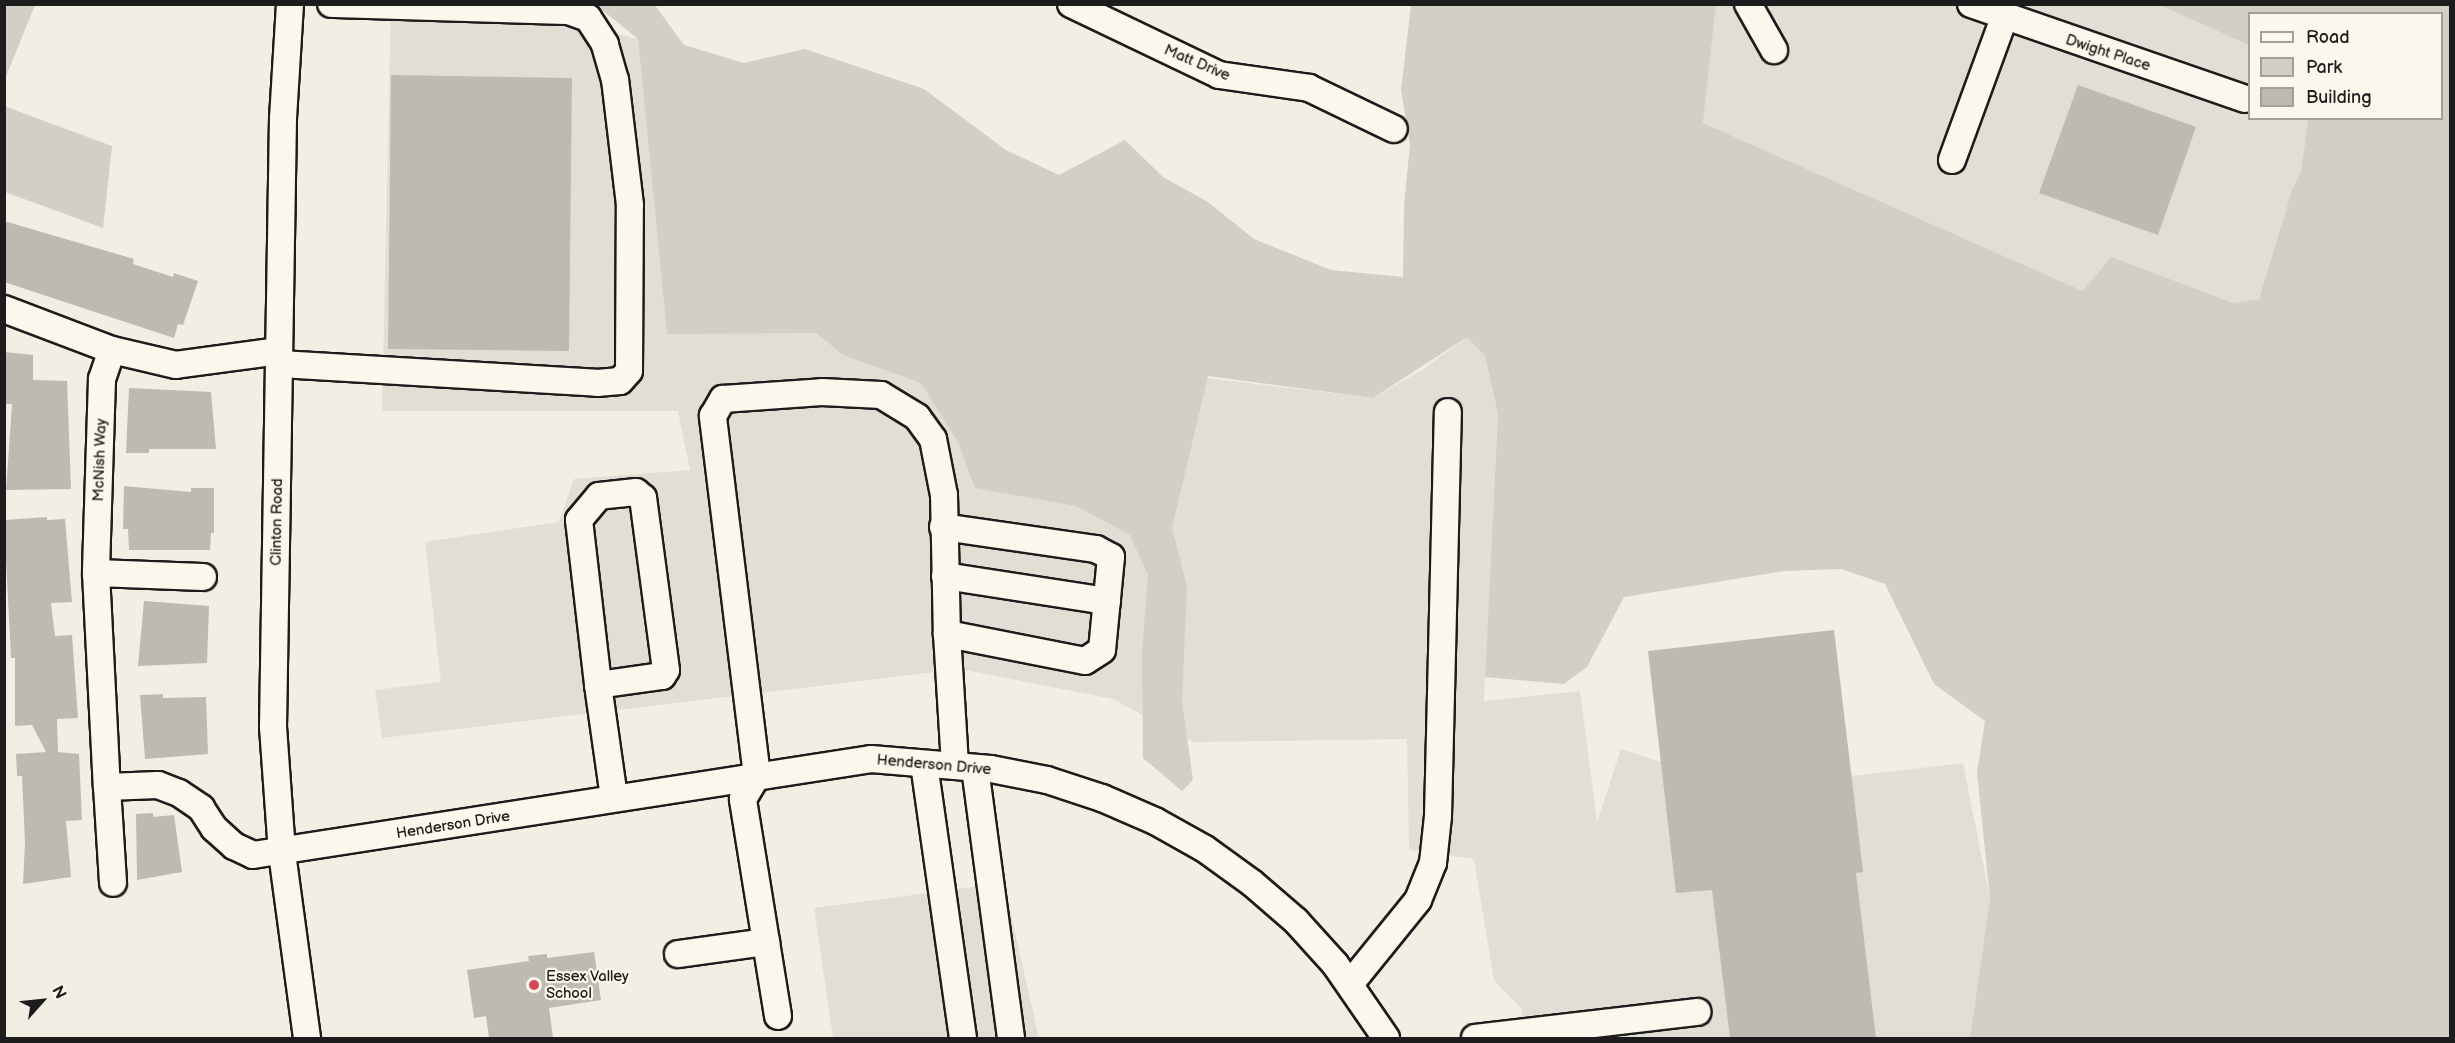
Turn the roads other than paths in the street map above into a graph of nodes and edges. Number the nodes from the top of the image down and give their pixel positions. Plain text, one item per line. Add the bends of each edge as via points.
1 (290, 4) edge
2 (331, 4) edge
3 (1071, 4) edge
4 (1748, 4) edge
5 (1971, 4) edge
6 (2004, 18) junction
7 (1774, 50) dead end
8 (2245, 99) dead end
9 (1394, 129) dead end
10 (1952, 160) dead end
11 (4, 309) edge
12 (112, 350) junction
13 (280, 358) junction
14 (1448, 412) dead end
15 (944, 527) junction
16 (96, 573) junction
17 (945, 576) junction
18 (203, 577) dead end
19 (1107, 601) junction
20 (947, 634) junction
21 (598, 685) junction
22 (924, 764) junction
23 (965, 767) junction
24 (757, 776) junction
25 (107, 787) junction
26 (614, 798) junction
27 (282, 853) junction
28 (113, 883) dead end
29 (766, 942) junction
30 (678, 954) dead end
31 (1350, 984) junction
32 (1697, 1012) dead end
33 (777, 1016) dead end
34 (1511, 1036) edge
35 (307, 1038) edge
36 (963, 1038) edge
37 (1011, 1038) edge
38 (1386, 1038) edge
39 (1475, 1038) edge

1 - 13 street, Clinton Road via 283,118
2 - 13 street via 569,11 588,18 605,44 615,80 630,205 629,371 620,381 597,382
3 - 9 street, Matt Drive via 1219,75 1309,88
4 - 7 street
5 - 6 street, Dwight Place
6 - 8 street, Dwight Place
6 - 10 street
11 - 12 street
12 - 13 street via 176,365
12 - 16 street, McNish Way via 102,379
13 - 27 street, Clinton Road via 273,726
14 - 31 street via 1438,816 1433,863 1418,900
15 - 17 street
15 - 19 street via 1096,549 1111,557
15 - 24 street via 944,495 933,439 917,417 881,395 822,392 723,399 713,416
16 - 18 street
16 - 25 street, McNish Way
17 - 19 street
17 - 20 street
19 - 20 street via 1102,651 1085,661
20 - 23 street
21 - 21 street via 579,520 599,496 636,492 643,498 666,670 662,676
21 - 26 street
22 - 23 street, Henderson Drive
22 - 24 street, Henderson Drive via 871,759
22 - 36 street
23 - 31 street, Henderson Drive via 1047,780 1102,798 1205,849 1296,921
23 - 37 street
24 - 26 street, Henderson Drive
24 - 29 street via 743,799
25 - 27 street via 158,784 179,792 201,808 234,846 253,855
25 - 28 street, McNish Way
26 - 27 street, Henderson Drive
27 - 35 street, Clinton Road
29 - 30 street
29 - 33 street
31 - 38 street, Henderson Drive
32 - 34 street
34 - 39 street

